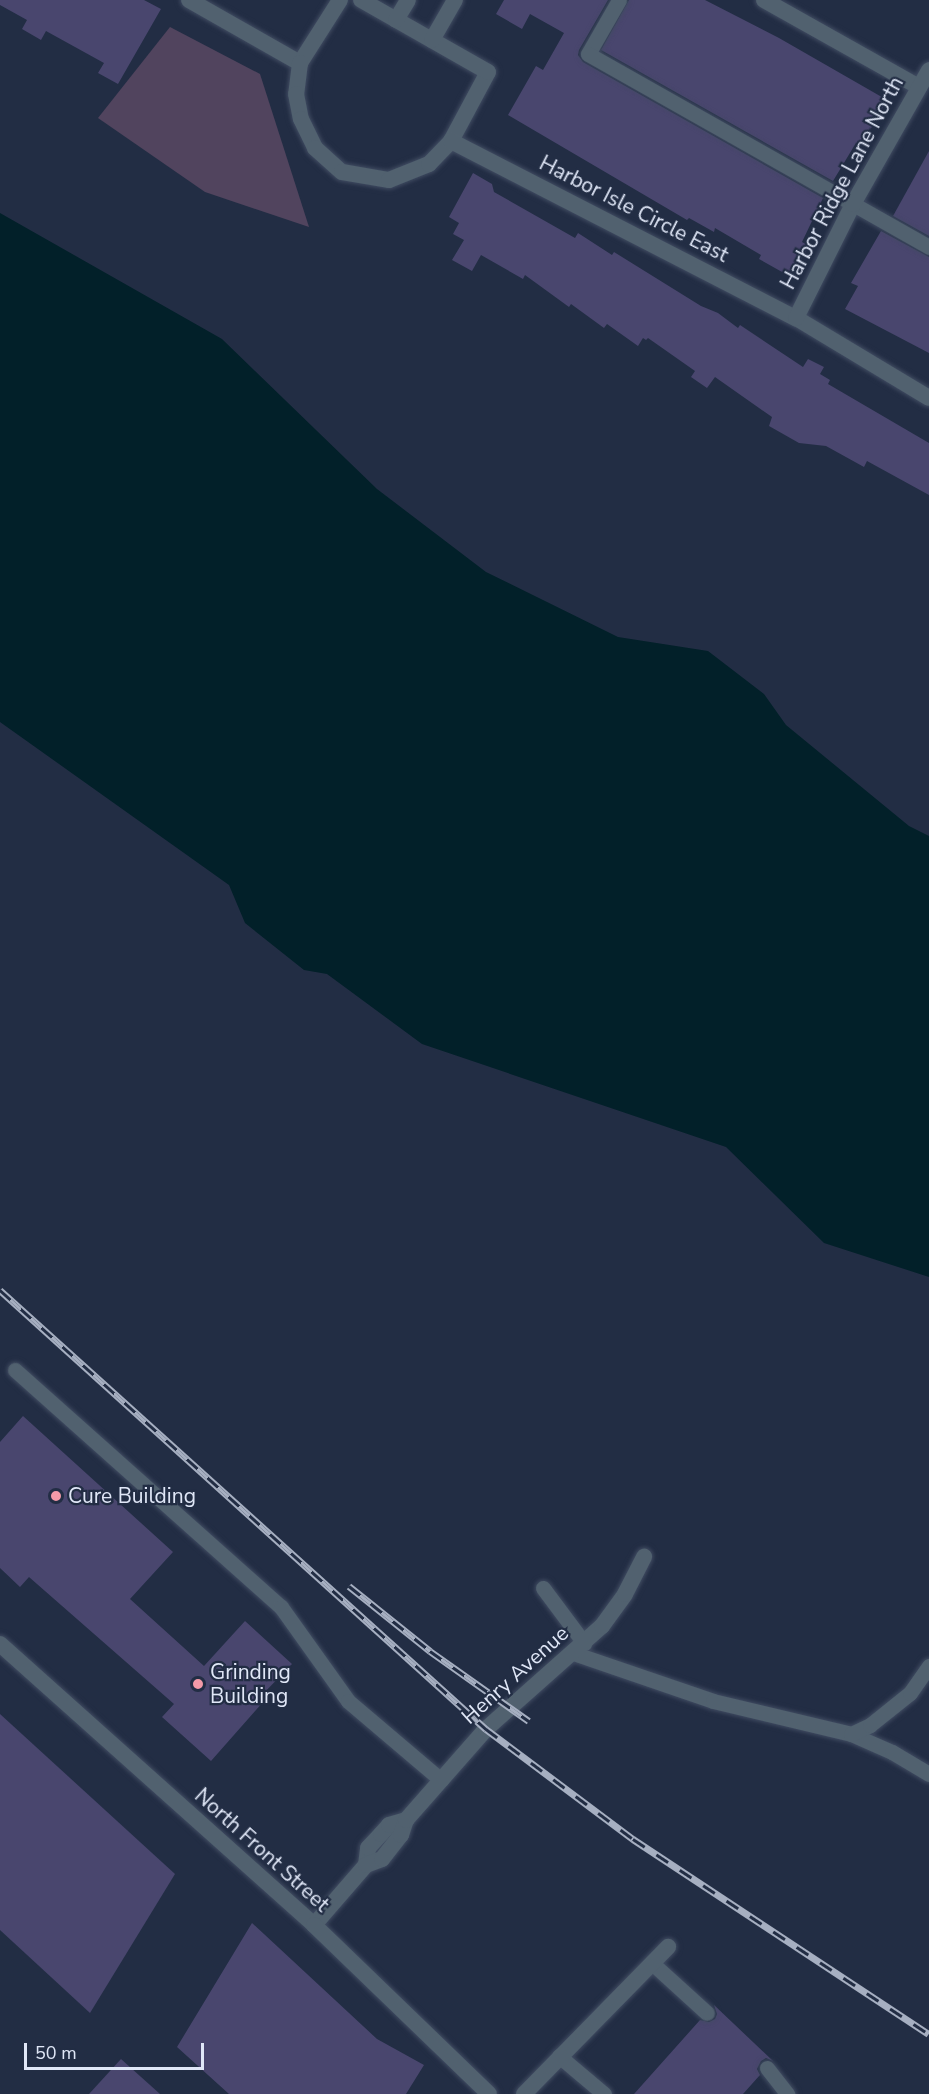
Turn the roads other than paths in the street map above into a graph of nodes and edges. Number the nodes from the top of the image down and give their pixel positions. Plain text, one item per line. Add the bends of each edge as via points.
1 (189, 0) edge
2 (340, 0) edge
3 (361, 0) edge
4 (408, 0) edge
5 (455, 0) edge
6 (619, 0) edge
7 (764, 0) edge
8 (396, 20) junction
9 (432, 40) junction
10 (300, 63) junction
11 (929, 70) edge
12 (920, 87) junction
13 (451, 141) junction
14 (853, 204) junction
15 (929, 247) edge
16 (796, 318) junction
17 (929, 398) edge
18 (15, 1370) dead end
19 (644, 1557) dead end
20 (543, 1588) dead end
21 (0, 1644) edge
22 (579, 1648) junction
23 (929, 1666) edge
24 (851, 1734) junction
25 (929, 1774) edge
26 (441, 1780) junction
27 (314, 1926) junction
28 (668, 1947) dead end
29 (652, 1963) junction
30 (707, 2013) dead end
31 (559, 2056) junction
32 (767, 2068) dead end
33 (489, 2094) edge
34 (524, 2094) edge
35 (604, 2094) edge
36 (787, 2094) edge

1 - 10 street
2 - 10 street
3 - 8 street
4 - 8 street
5 - 9 street
6 - 14 lane via 588,54
7 - 12 street
8 - 9 street
9 - 13 street via 488,72
10 - 13 street via 296,94 301,118 315,148 342,172 389,180 429,164
11 - 12 street, Harbor Ridge Lane North
12 - 14 street, Harbor Ridge Lane North
13 - 16 street, Harbor Isle Circle East
14 - 15 lane
14 - 16 street, Harbor Ridge Lane North
16 - 17 street, Harbor Isle Circle East
18 - 26 lane via 281,1606 348,1701
19 - 22 street, Henry Avenue via 602,1626
20 - 22 lane
21 - 27 street, North Front Street
22 - 24 lane via 713,1701
22 - 26 street, Henry Avenue via 486,1729
23 - 24 lane via 910,1693 870,1725
24 - 25 lane
26 - 27 street, Henry Avenue via 406,1820 401,1835 382,1859 366,1865
27 - 33 street, North Front Street
28 - 29 street
29 - 30 lane
29 - 31 street
31 - 34 street
31 - 35 lane
32 - 36 lane

